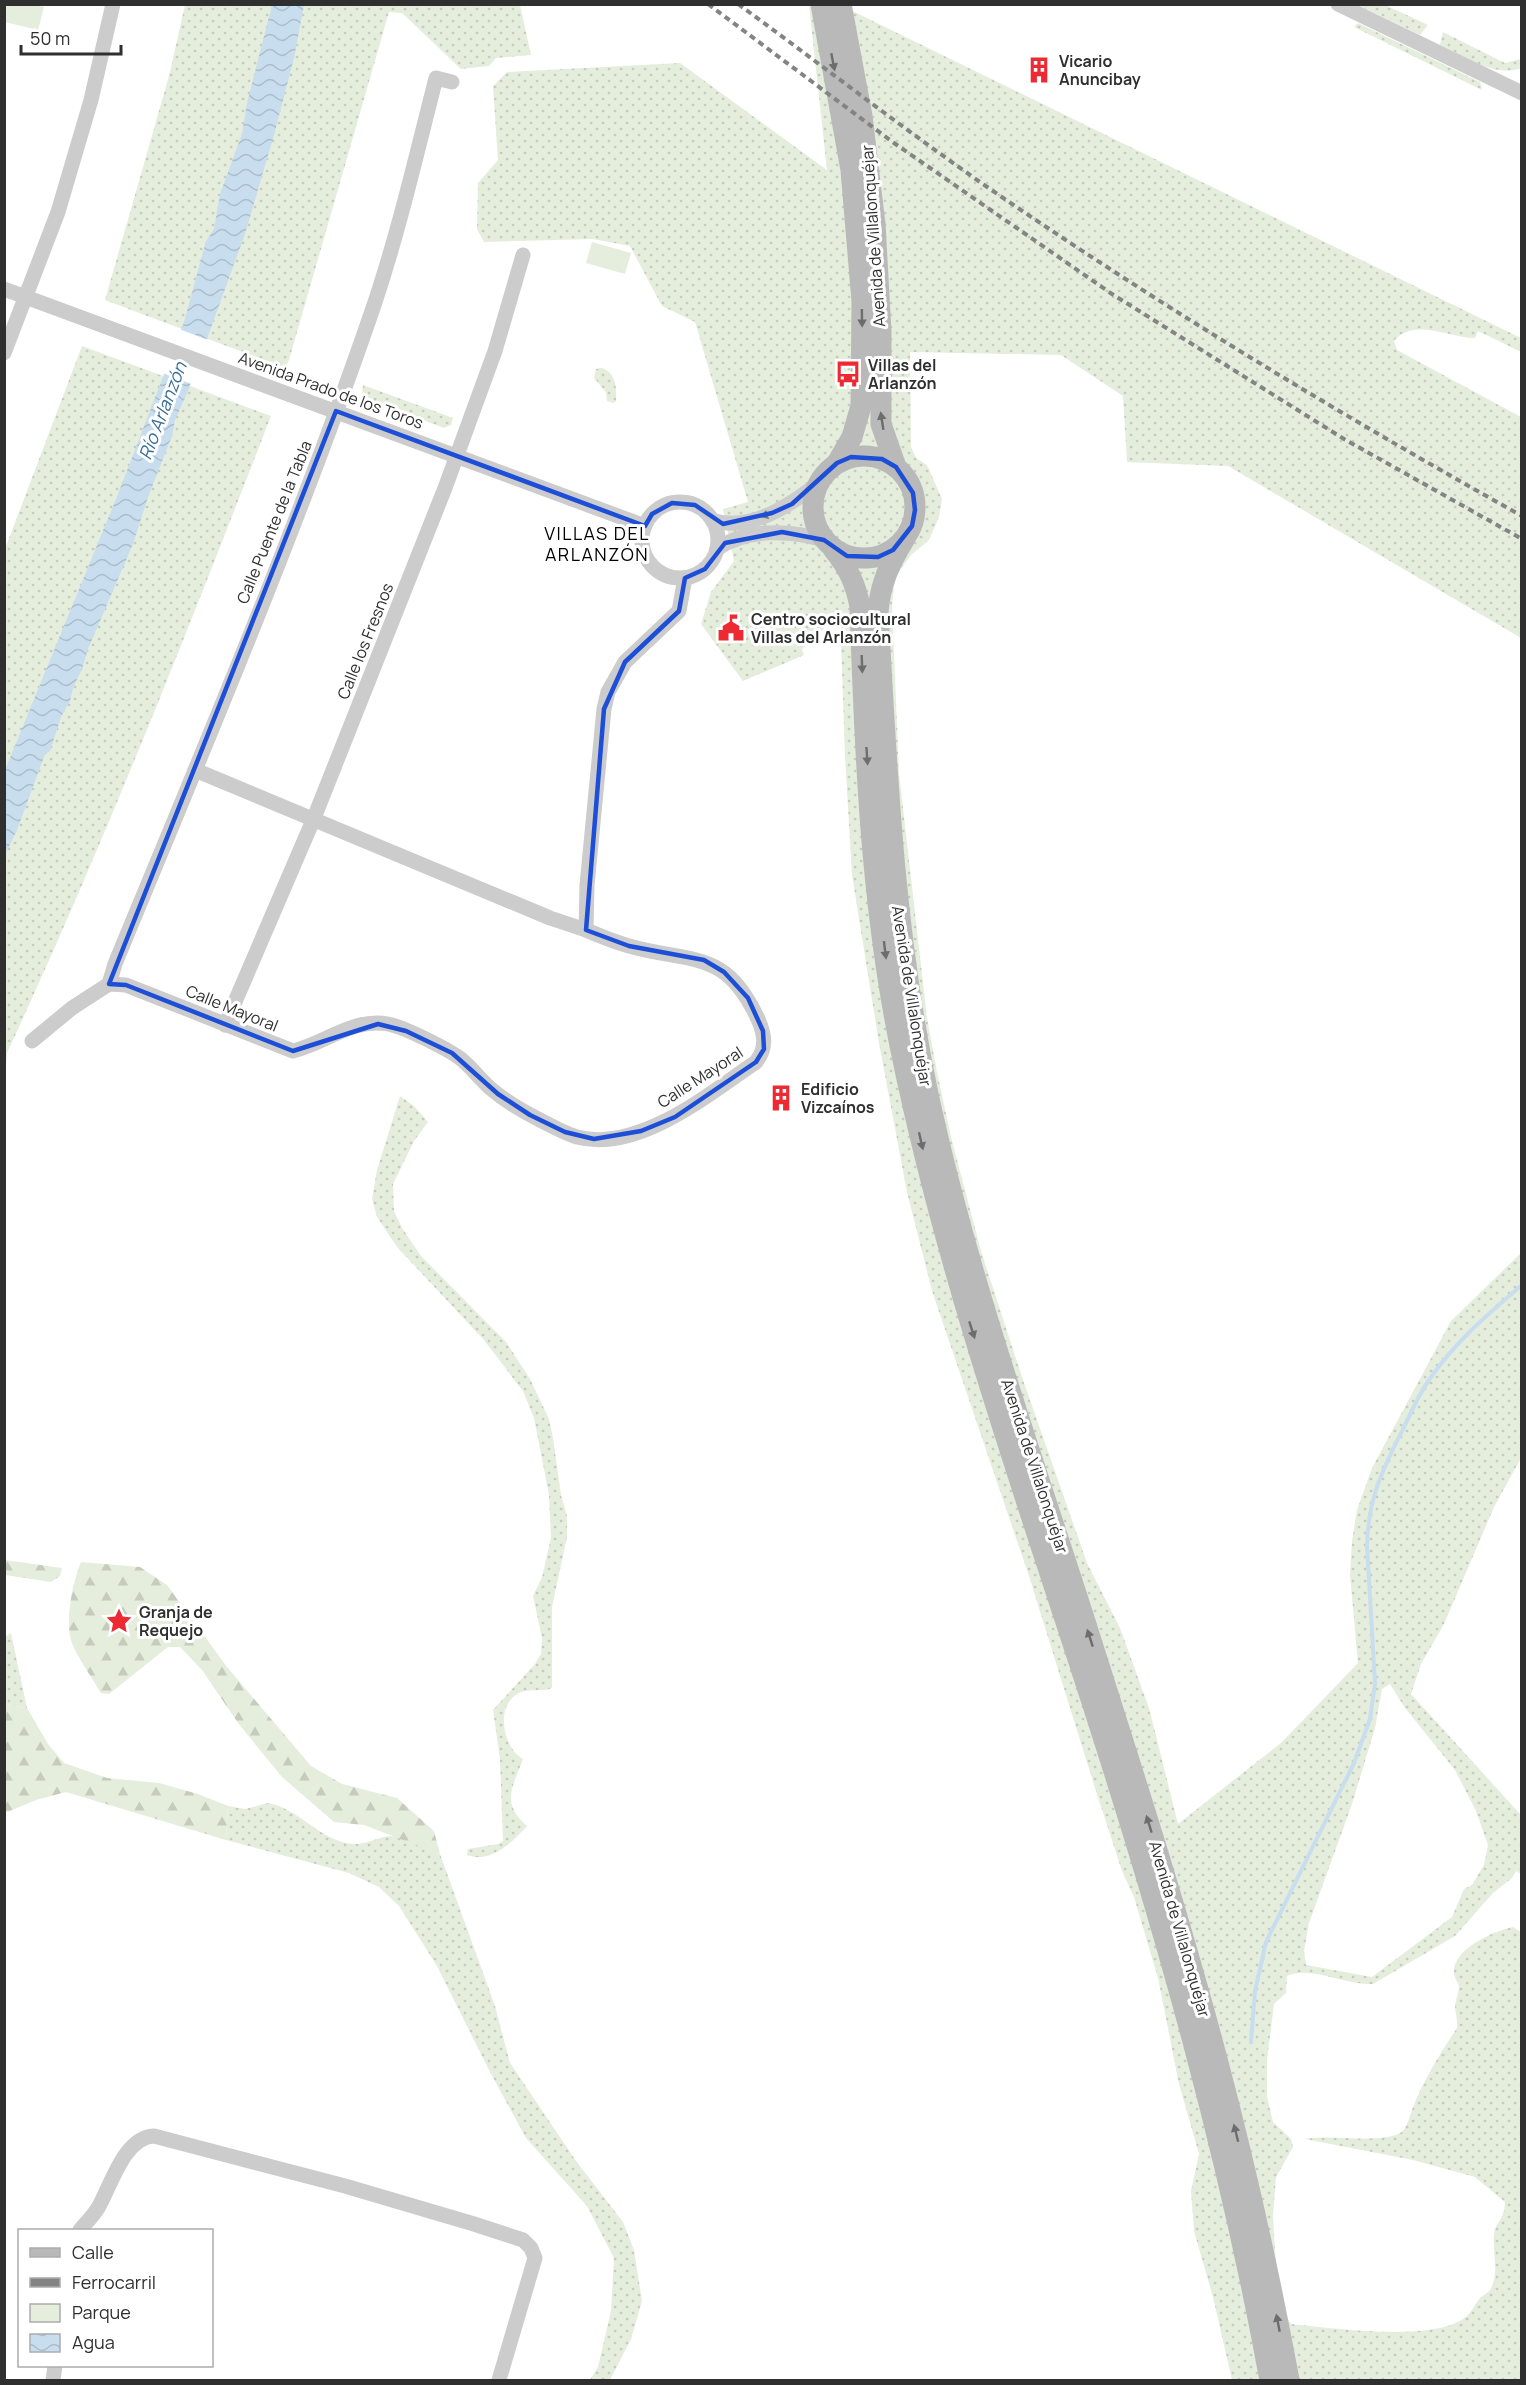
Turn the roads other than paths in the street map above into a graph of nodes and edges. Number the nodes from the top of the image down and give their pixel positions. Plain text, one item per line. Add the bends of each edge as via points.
1 (113, 4) edge
2 (821, 4) edge
3 (841, 4) edge
4 (1338, 4) edge
5 (1521, 78) edge
6 (452, 82) dead end
7 (1497, 82) junction
8 (1521, 93) edge
9 (517, 259) dead end
10 (4, 289) edge
11 (26, 297) junction
12 (4, 352) edge
13 (336, 411) junction
14 (457, 456) junction
15 (837, 463) junction
16 (896, 466) junction
17 (818, 483) junction
18 (712, 520) junction
19 (645, 526) junction
20 (904, 540) junction
21 (829, 545) junction
22 (717, 549) junction
23 (685, 578) junction
24 (195, 770) junction
25 (314, 818) junction
26 (586, 930) junction
27 (109, 984) junction
28 (225, 1026) junction
29 (32, 1041) dead end
30 (81, 2229) edge
31 (499, 2380) edge
32 (1270, 2380) edge
33 (1289, 2380) edge

1 - 11 street via 91,100 58,212
2 -> 15 street, Avenida de Villalonquéjar via 851,170 862,301 861,406 852,437
16 -> 3 street, Avenida de Villalonquéjar via 881,424 875,224 862,116
4 - 7 street
5 - 7 street
6 - 13 street, Calle Puente de la Tabla via 436,78 372,310
7 - 8 street
9 - 14 street, Calle los Fresnos via 495,351
10 - 11 street, Avenida Prado de los Toros
11 - 12 street
11 - 13 street, Avenida Prado de los Toros
13 - 14 street, Avenida Prado de los Toros
13 - 24 street, Calle Puente de la Tabla
14 - 19 street, Avenida Prado de los Toros
14 - 25 street, Calle los Fresnos
15 - 16 street via 867,455
15 - 17 street
16 - 20 street via 907,479 914,501 912,525
17 -> 18 street via 792,504 772,513 729,524
17 - 21 street via 812,513 816,527
18 - 19 street via 695,505 672,502 652,514
18 - 22 street via 717,529
19 - 23 street via 642,546 646,558 662,574
20 - 21 street via 878,557 863,559 847,556
33 -> 20 street, Avenida de Villalonquéjar via 1257,2219 1197,1985 971,1262 929,1100 897,904 878,612 882,583
21 - 22 street via 798,533 782,532 725,543
21 -> 32 street, Avenida de Villalonquéjar via 852,576 860,607 870,812 886,957 901,1050 934,1194 968,1316 1142,1865 1210,2102
22 - 23 street via 705,569
23 - 26 street via 679,611 625,662 608,692 587,885
24 - 25 street
24 - 27 street, Calle Puente de la Tabla
25 - 26 street
25 - 28 street, Calle los Fresnos
26 - 28 street, Calle Mayoral via 629,946 704,960 724,972 748,998 763,1031 761,1056 675,1117 641,1131 594,1139 564,1132 530,1115 498,1094 453,1053 388,1024 351,1029 293,1051
27 - 28 street, Calle Mayoral via 126,985
27 - 29 street
30 - 31 street via 98,2208 126,2155 142,2138 154,2136 355,2189 523,2240 535,2258

